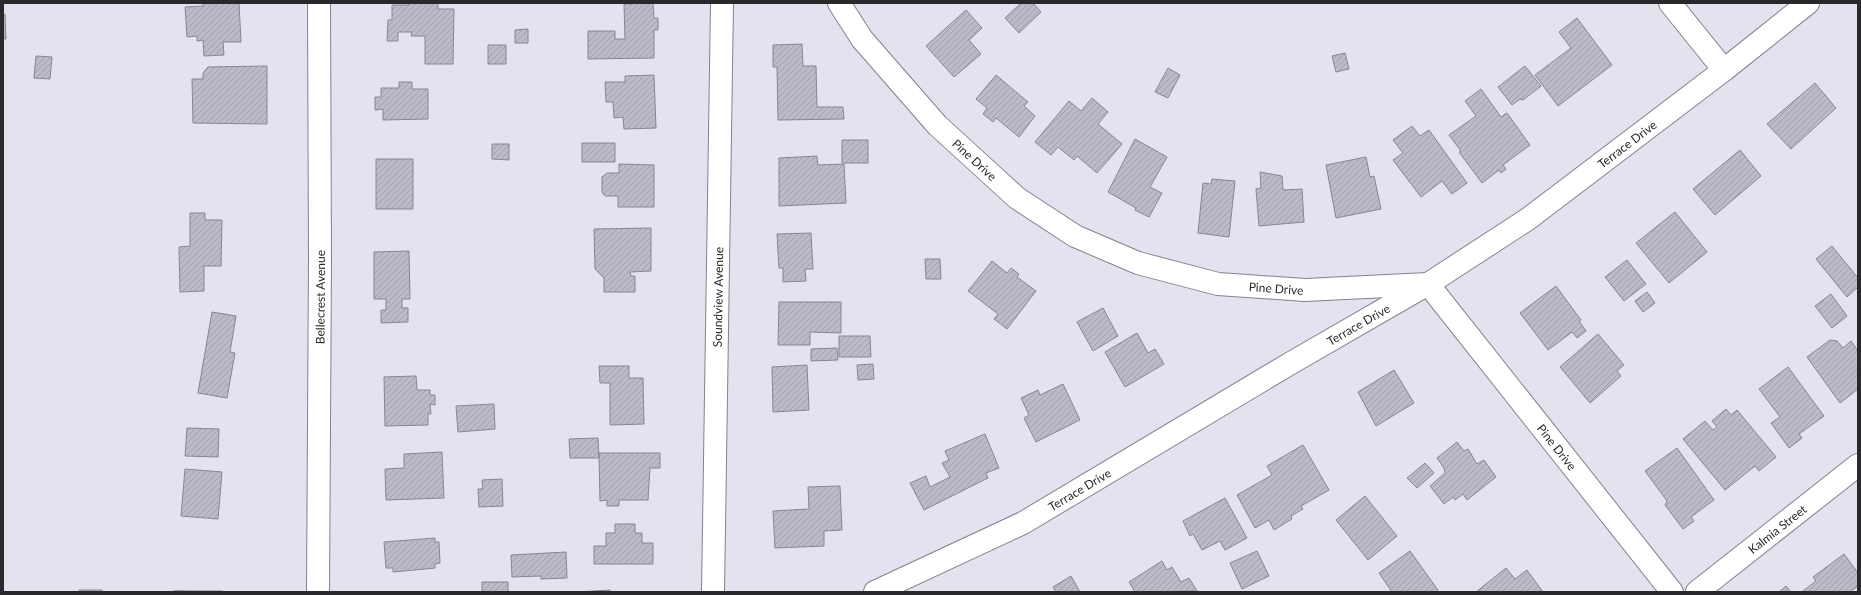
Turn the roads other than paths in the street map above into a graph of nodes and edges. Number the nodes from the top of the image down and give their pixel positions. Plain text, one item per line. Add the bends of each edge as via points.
1 (319, 3) edge
2 (722, 3) edge
3 (839, 3) edge
4 (1670, 3) edge
5 (1808, 3) edge
6 (1724, 70) junction
7 (1428, 284) junction
8 (1858, 465) edge
9 (318, 592) edge
10 (713, 592) edge
11 (875, 592) edge
12 (1672, 592) edge
13 (1697, 592) edge

1 - 9 street, Bellecrest Avenue
2 - 10 street, Soundview Avenue
3 - 7 street, Pine Drive via 862,39 938,125 1017,198 1075,236 1138,263 1218,284 1305,290
4 - 6 street
5 - 6 street, Terrace Drive
6 - 7 street, Terrace Drive via 1528,219
7 - 11 street, Terrace Drive via 1023,523
7 - 12 street, Pine Drive
8 - 13 street, Kalmia Street

